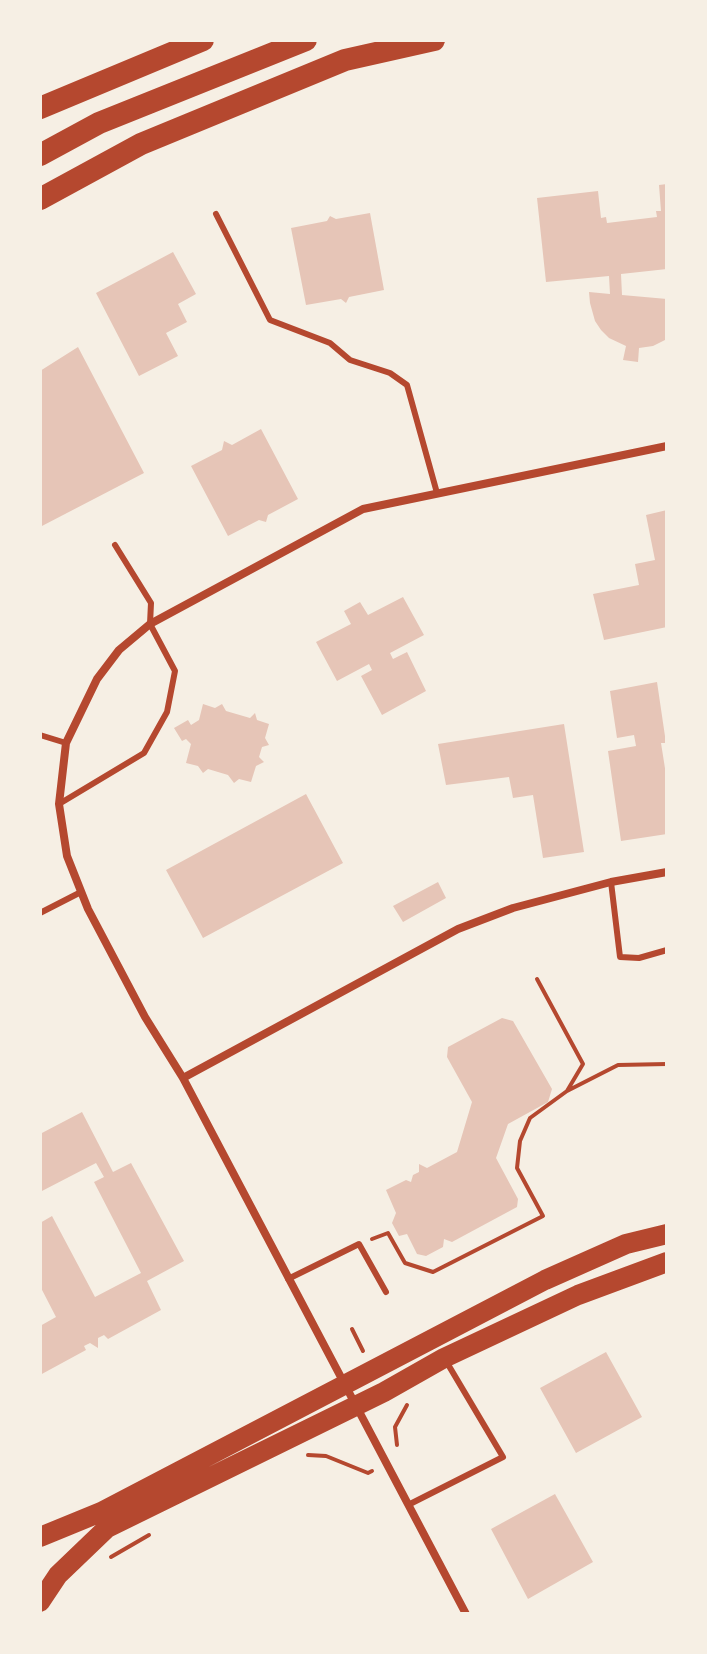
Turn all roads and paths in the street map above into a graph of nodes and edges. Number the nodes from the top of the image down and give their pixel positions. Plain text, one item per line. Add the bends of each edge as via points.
1 (203, 40) edge
2 (306, 40) edge
3 (434, 40) edge
4 (40, 108) edge
5 (40, 155) edge
6 (40, 199) edge
7 (216, 214) dead end
8 (667, 446) edge
9 (437, 493) junction
10 (115, 545) dead end
11 (150, 624) junction
12 (40, 735) edge
13 (66, 743) junction
14 (59, 804) junction
15 (667, 872) edge
16 (611, 882) junction
17 (81, 892) junction
18 (40, 913) edge
19 (667, 950) edge
20 (537, 979) dead end
21 (667, 1064) edge
22 (183, 1078) junction
23 (567, 1091) junction
24 (667, 1234) edge
25 (359, 1244) junction
26 (667, 1262) edge
27 (288, 1279) junction
28 (386, 1292) dead end
29 (444, 1358) junction
30 (345, 1384) junction
31 (357, 1405) junction
32 (410, 1504) junction
33 (40, 1537) edge
34 (40, 1602) edge
35 (466, 1614) edge

1 - 4 highway
2 - 5 highway via 99,123
3 - 6 highway via 345,60 141,144
7 - 9 lane via 270,320 330,343 350,360 390,373 407,385
8 - 9 street
9 - 11 street via 363,509
10 - 11 lane via 151,603
11 - 13 street via 119,650 97,679
11 - 14 lane via 175,671 167,712 144,753
12 - 13 lane
13 - 14 street
14 - 17 street via 67,856
15 - 16 street
16 - 19 lane via 620,957
16 - 22 street via 458,929
17 - 18 lane
17 - 22 street
20 - 23 path via 583,1064
21 - 23 path via 618,1065
22 - 27 street
23 - 25 path via 530,1118 520,1141 517,1168 543,1216 433,1272 405,1263 388,1233
24 - 30 main road via 626,1244 545,1280
25 - 27 lane
25 - 28 lane
26 - 29 main road via 578,1295
27 - 30 street
29 - 31 main road
29 - 32 lane via 503,1457
30 - 31 street
30 - 33 main road via 101,1512
31 - 32 street
31 - 34 main road via 107,1528 58,1575
32 - 35 street

